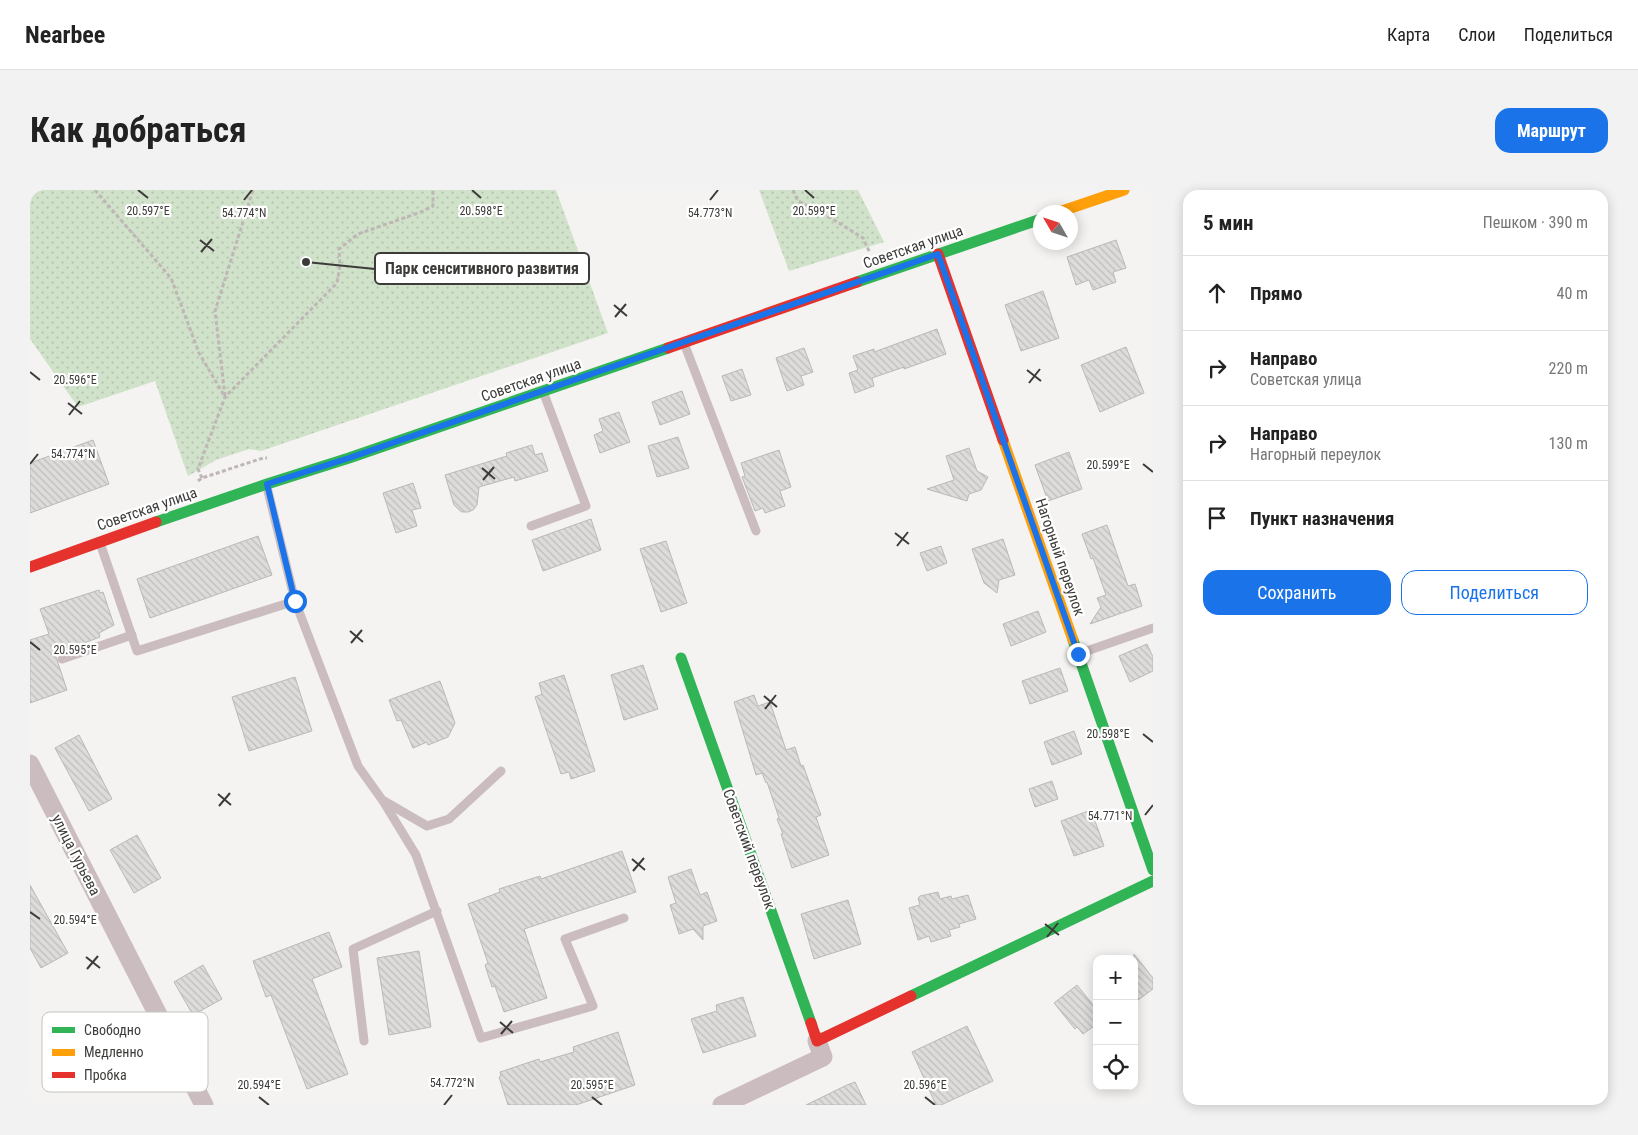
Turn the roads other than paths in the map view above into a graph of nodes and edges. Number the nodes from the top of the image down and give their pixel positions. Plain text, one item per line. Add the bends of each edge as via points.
1 (1124, 190) edge
2 (1078, 206) edge
3 (1033, 221) edge
4 (938, 254) junction
5 (684, 343) junction
6 (543, 391) junction
7 (267, 484) junction
8 (531, 526) dead end
9 (756, 531) dead end
10 (99, 542) junction
11 (30, 567) edge
12 (295, 601) junction
13 (1153, 628) edge
14 (132, 636) junction
15 (1078, 654) junction
16 (681, 658) dead end
17 (62, 659) dead end
18 (30, 764) edge
19 (502, 771) dead end
20 (383, 801) junction
21 (1153, 870) edge
22 (1153, 881) edge
23 (436, 910) junction
24 (624, 918) dead end
25 (157, 1012) edge
26 (364, 1041) dead end
27 (817, 1041) junction
28 (197, 1092) edge
29 (204, 1105) edge
30 (722, 1105) edge

1 - 2 street
3 - 4 street, Советская улица
4 - 5 street, Советская улица
4 - 15 street, Нагорный переулок
5 - 6 street, Советская улица
5 - 9 lane
6 - 7 street, Советская улица
6 - 8 lane via 586,506
7 - 10 street, Советская улица
7 - 12 lane
10 - 11 street, Советская улица
10 - 14 lane
12 - 14 lane via 137,651
12 - 20 lane via 358,766
13 - 15 lane
14 - 17 lane
15 - 21 street, Нагорный переулок
16 - 27 street, Советский переулок
18 - 25 street, улица Гурьева
19 - 20 lane via 449,819 427,826
20 - 23 lane via 416,855
22 - 27 street
23 - 24 lane via 481,1038 593,1006 565,940
23 - 26 lane via 353,949
27 - 30 street, Советский переулок via 823,1057
28 - 29 street, улица Гурьева

